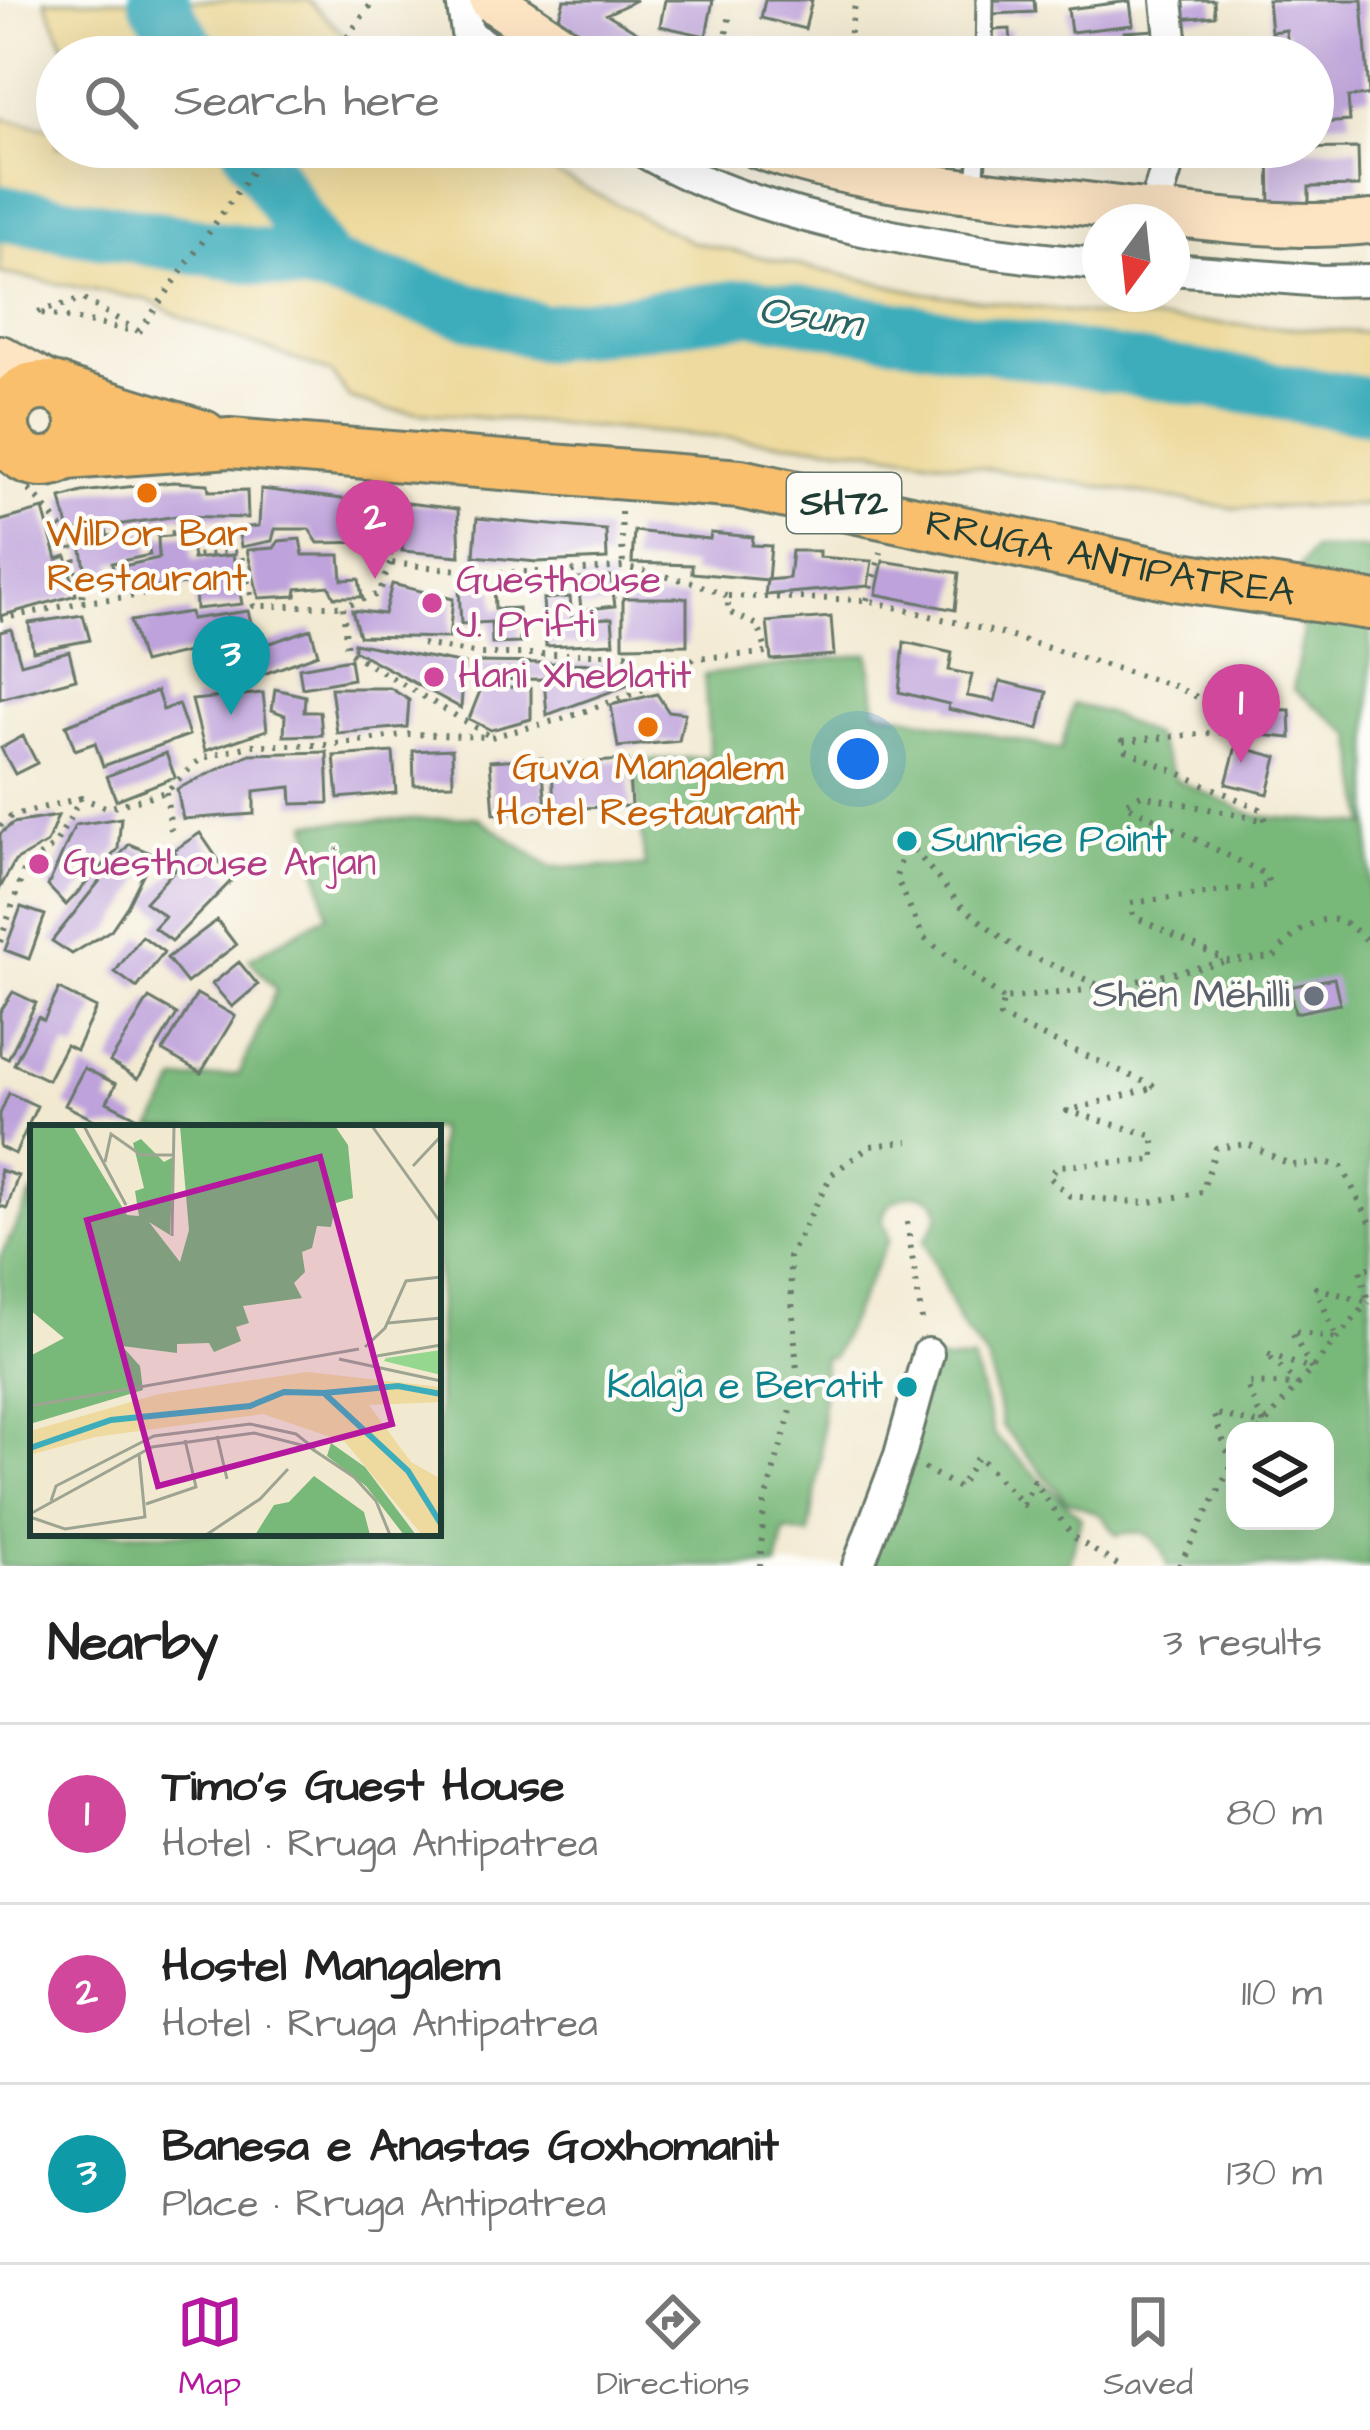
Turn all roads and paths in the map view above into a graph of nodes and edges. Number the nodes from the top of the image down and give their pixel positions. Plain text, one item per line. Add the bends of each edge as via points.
1 (374, 0) edge
2 (462, 0) edge
3 (856, 0) edge
4 (985, 0) edge
5 (1167, 0) edge
6 (508, 4) edge
7 (730, 14) dead end
8 (348, 36) edge
9 (471, 36) edge
10 (550, 36) edge
11 (726, 36) edge
12 (849, 36) edge
13 (984, 36) edge
14 (1171, 36) edge
15 (254, 168) edge
16 (675, 168) edge
17 (844, 168) edge
18 (977, 168) edge
19 (1167, 168) edge
20 (975, 190) junction
21 (1089, 204) edge
22 (1156, 204) edge
23 (1190, 215) edge
24 (1370, 222) edge
25 (1082, 262) edge
26 (1190, 270) edge
27 (1370, 280) edge
28 (139, 332) junction
29 (0, 357) edge
30 (64, 392) junction
31 (2, 419) edge
32 (230, 443) junction
33 (388, 454) junction
34 (28, 467) edge
35 (891, 514) junction
36 (622, 529) dead end
37 (70, 539) junction
38 (390, 563) junction
39 (623, 567) junction
40 (143, 595) dead end
41 (728, 596) junction
42 (867, 600) junction
43 (84, 602) junction
44 (1370, 605) edge
45 (343, 606) junction
46 (0, 619) edge
47 (422, 644) dead end
48 (656, 683) junction
49 (491, 737) junction
50 (166, 792) junction
51 (81, 798) junction
52 (0, 826) edge
53 (171, 830) dead end
54 (0, 942) edge
55 (1370, 942) edge
56 (1227, 961) junction
57 (1105, 988) junction
58 (1003, 999) junction
59 (908, 1142) dead end
60 (907, 1222) dead end
61 (1370, 1222) edge
62 (1370, 1268) edge
63 (1369, 1301) edge
64 (1337, 1339) junction
65 (928, 1354) joint
66 (1312, 1370) junction
67 (1242, 1422) edge
68 (1260, 1422) edge
69 (1267, 1422) edge
70 (1226, 1445) edge
71 (900, 1455) junction
72 (1226, 1475) edge
73 (760, 1566) edge
74 (858, 1566) edge
75 (1119, 1566) edge
76 (1179, 1566) edge

1 - 8 path
2 - 9 street
3 - 12 path
4 - 13 lane
5 - 14 street
6 - 10 street
7 - 11 path
15 - 28 path
16 - 25 street via 773,206 889,235
17 - 20 street
18 - 20 lane
19 - 22 street
20 - 21 street
23 - 24 street
26 - 27 street
28 - 28 path via 83,299 38,312 99,324
29 - 30 street
30 - 31 main road, SH72 via 29,388
30 - 32 main road, SH72
30 - 34 main road via 81,423 75,446
31 - 34 main road, SH72
32 - 33 main road, RRUGA ANTIPATREA / SH72
32 - 34 main road, RRUGA ANTIPATREA / SH72
33 - 35 main road, RRUGA ANTIPATREA / SH72 via 740,484
33 - 38 path
34 - 37 path via 41,502
35 - 42 path
35 - 44 main road, RRUGA ANTIPATREA / SH72 via 1175,576
36 - 39 path
37 - 43 path
37 - 45 path via 155,526 157,534 193,532 196,556 240,552 254,606
38 - 39 path via 479,572
38 - 45 path via 379,594
39 - 41 path
40 - 43 path
41 - 42 path
41 - 48 path via 728,612 758,626 766,652 695,658
42 - 56 path via 1174,686 1228,712 1222,732 1123,741 1126,750 1260,809 1266,821 1141,795 1125,804 1264,874 1270,885 1131,903 1133,916
43 - 46 path
45 - 49 path via 347,651
47 - 48 path via 480,655 626,655
48 - 49 path
49 - 50 path via 253,745 200,759
50 - 51 path via 107,808
50 - 53 path
51 - 52 path
51 - 54 path via 55,845 25,868
55 - 56 path via 1343,921 1319,922 1293,933 1274,957
56 - 57 path
57 - 58 path
57 - 58 path via 1018,951 960,905 907,842 896,877 924,938
58 - 61 path via 1000,1017 1156,1087 1066,1111 1154,1136 1154,1160 1058,1166 1049,1177 1070,1196 1145,1203 1202,1192 1216,1148 1248,1144 1291,1165 1342,1168
59 - 73 path via 870,1145 832,1174 789,1257 798,1386 764,1504
60 - 65 path
62 - 63 path via 1360,1269
63 - 64 path
63 - 64 path via 1316,1288
64 - 66 path
64 - 66 path via 1291,1331
65 - 71 street
66 - 68 path via 1266,1354 1298,1385 1246,1383
66 - 69 path
67 - 70 path via 1213,1413
71 - 74 street
71 - 75 path via 959,1488 978,1456 1023,1505 1034,1481 1073,1537
72 - 76 path

